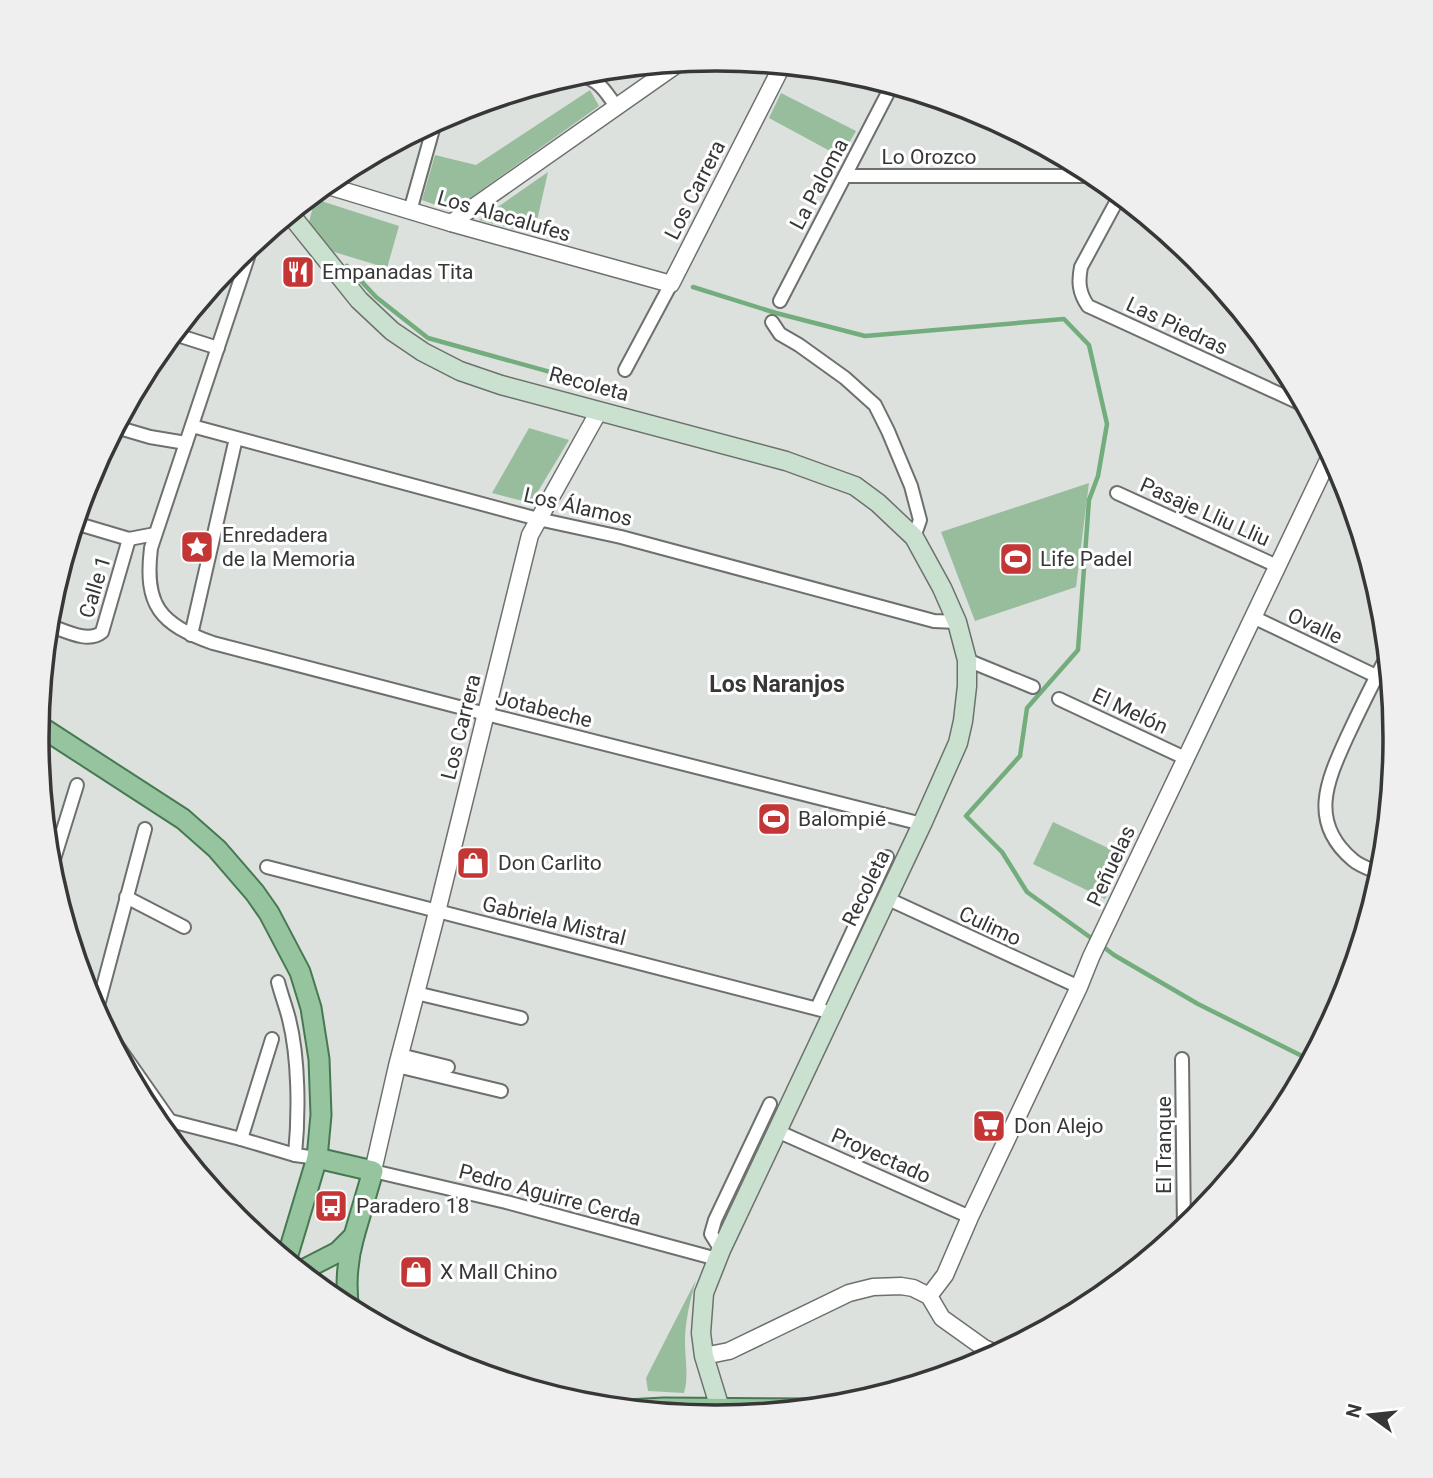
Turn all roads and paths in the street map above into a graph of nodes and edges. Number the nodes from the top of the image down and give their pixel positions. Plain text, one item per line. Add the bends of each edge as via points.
1 (664, 74) edge
2 (778, 75) edge
3 (597, 82) edge
4 (888, 94) edge
5 (617, 108) junction
6 (431, 135) edge
7 (845, 176) junction
8 (1074, 176) edge
9 (339, 189) edge
10 (1116, 204) edge
11 (410, 211) junction
12 (296, 221) edge
13 (452, 223) junction
14 (245, 267) edge
15 (671, 284) junction
16 (780, 301) dead end
17 (772, 322) dead end
18 (184, 337) edge
19 (218, 348) junction
20 (625, 370) dead end
21 (1291, 399) edge
22 (599, 411) junction
23 (192, 425) junction
24 (125, 429) edge
25 (236, 438) junction
26 (186, 443) junction
27 (1325, 466) edge
28 (1117, 493) dead end
29 (538, 519) junction
30 (84, 525) edge
31 (155, 534) junction
32 (914, 537) junction
33 (130, 539) junction
34 (1277, 566) junction
35 (1253, 617) junction
36 (957, 622) junction
37 (59, 628) edge
38 (191, 635) junction
39 (967, 660) junction
40 (1380, 669) edge
41 (1376, 676) junction
42 (1034, 687) dead end
43 (1059, 699) dead end
44 (486, 714) junction
45 (49, 732) edge
46 (1185, 758) junction
47 (77, 785) dead end
48 (922, 824) junction
49 (145, 829) dead end
50 (58, 846) edge
51 (887, 856) dead end
52 (267, 867) dead end
53 (1371, 869) edge
54 (126, 897) junction
55 (886, 898) junction
56 (437, 912) junction
57 (184, 927) dead end
58 (278, 982) dead end
59 (1079, 988) junction
60 (416, 993) junction
61 (101, 995) edge
62 (825, 1010) junction
63 (522, 1018) dead end
64 (272, 1039) dead end
65 (1182, 1059) dead end
66 (398, 1060) junction
67 (449, 1067) dead end
68 (501, 1091) dead end
69 (151, 1093) edge
70 (770, 1104) dead end
71 (170, 1121) joint
72 (777, 1131) junction
73 (241, 1139) junction
74 (295, 1155) junction
75 (317, 1158) junction
76 (373, 1171) junction
77 (1184, 1215) edge
78 (970, 1217) junction
79 (354, 1236) junction
80 (289, 1252) edge
81 (719, 1255) junction
82 (308, 1267) edge
83 (347, 1295) edge
84 (929, 1296) junction
85 (987, 1349) edge
86 (704, 1356) junction
87 (720, 1406) edge

1 - 5 street
2 - 15 street, Los Carrera
3 - 5 street
4 - 7 street, La Paloma
5 - 13 street
6 - 11 street
7 - 8 street, Lo Orozco
7 - 16 street, La Paloma
9 - 11 street, Los Alacalufes
10 - 21 street, Las Piedras via 1081,267 1080,289 1088,306
11 - 13 street, Los Alacalufes
12 - 22 main road, Recoleta via 359,300 423,352 501,385
13 - 15 street, Los Alacalufes
14 - 19 street, Jotabeche
15 - 20 street, Los Carrera
17 - 32 street via 780,334 845,378 875,405 911,486 920,520
18 - 19 street
19 - 23 street, Jotabeche
22 - 29 street, Los Carrera
22 - 32 main road, Recoleta via 786,461 855,486
23 - 25 street, Los Álamos
23 - 26 street, Jotabeche
24 - 26 street
25 - 29 street, Los Álamos
25 - 38 street
26 - 31 street, Jotabeche
27 - 34 street, Peñuelas
28 - 34 street, Pasaje Lliu Lliu
29 - 36 street, Los Álamos via 934,621
29 - 44 street, Los Carrera via 530,535
30 - 33 street
31 - 33 street
31 - 38 street, Jotabeche via 148,571 150,591 160,611
32 - 36 main road, Recoleta
33 - 37 street, Calle 1 via 102,632 87,637
34 - 35 street, Peñuelas
35 - 41 street, Ovalle
35 - 46 street, Peñuelas
36 - 39 main road, Recoleta
38 - 44 street, Jotabeche
39 - 42 street
39 - 48 main road, Recoleta via 958,743
40 - 41 street
41 - 53 street via 1326,789 1326,822 1354,862
43 - 46 street, El Melón
44 - 48 street, Jotabeche
44 - 56 street, Los Carrera
45 - 75 main road via 183,819 217,849 269,913 300,972 311,1008 319,1059
46 - 59 street, Peñuelas
47 - 50 street
48 - 55 main road, Recoleta
49 - 54 street
51 - 62 street, Recoleta
52 - 56 street, Gabriela Mistral
54 - 57 street
54 - 61 street
55 - 59 street, Culimo
55 - 62 main road, Recoleta
56 - 60 street, Los Carrera
56 - 62 street, Gabriela Mistral
58 - 74 street via 294,1053
59 - 78 street, Peñuelas
60 - 63 street
60 - 66 street, Los Carrera
62 - 72 main road, Recoleta
64 - 73 street
65 - 77 street, El Tranque
66 - 67 street
66 - 68 street
66 - 76 street, Los Carrera
69 - 71 street
70 - 81 street via 715,1220 711,1234
71 - 73 street
72 - 78 street, Proyectado
72 - 81 main road, Recoleta
73 - 74 street
74 - 75 street
75 - 76 main road
75 - 80 main road
76 - 79 main road
76 - 81 street, Pedro Aguirre Cerda
78 - 84 street, Peñuelas via 946,1275
79 - 82 main road via 338,1252
79 - 83 main road via 347,1266
81 - 86 main road, Recoleta via 704,1293
84 - 85 street via 942,1318
84 - 86 street via 901,1286 849,1293 729,1352
86 - 87 main road, Recoleta

